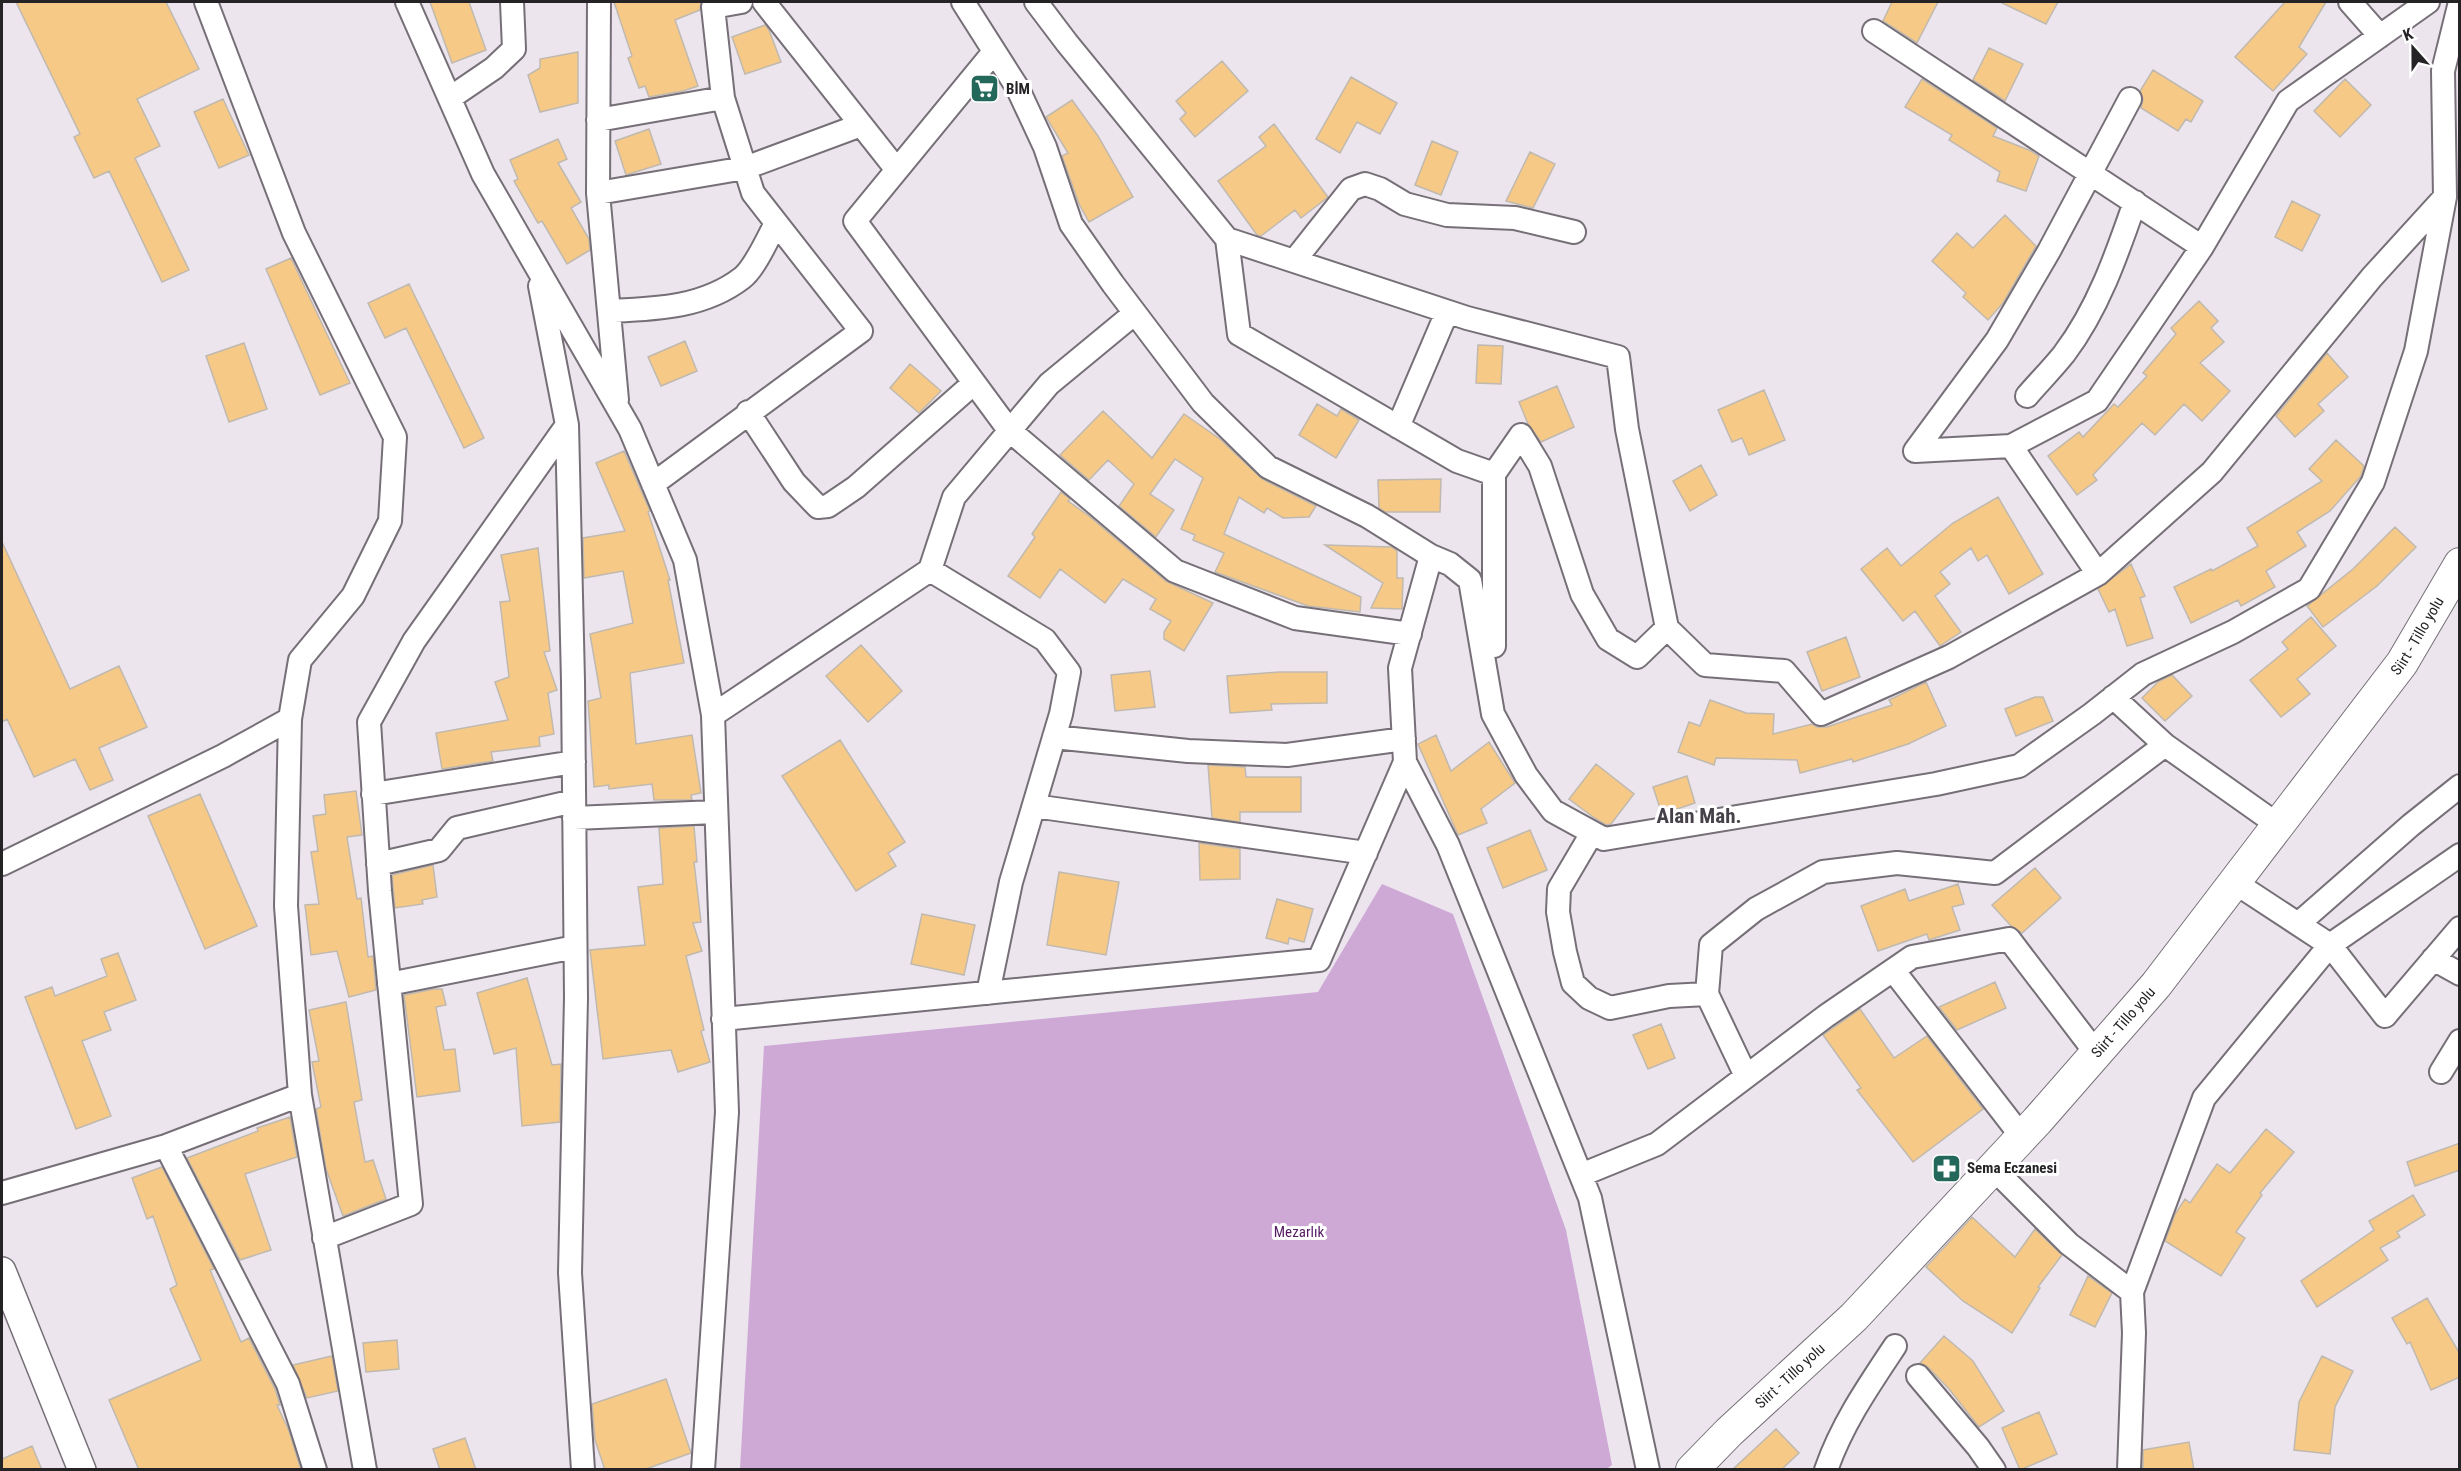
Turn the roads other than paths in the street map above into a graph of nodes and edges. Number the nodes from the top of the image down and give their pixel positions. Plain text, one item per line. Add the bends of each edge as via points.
1 (206, 2) edge
2 (407, 2) edge
3 (512, 2) edge
4 (599, 2) edge
5 (741, 2) edge
6 (764, 2) edge
7 (963, 2) edge
8 (1036, 2) edge
9 (2350, 2) edge
10 (2428, 2) edge
11 (2460, 3) edge
12 (1874, 31) dead end
13 (2380, 36) junction
14 (993, 52) junction
15 (450, 98) junction
16 (723, 98) junction
17 (2130, 99) dead end
18 (598, 120) junction
19 (861, 125) junction
20 (745, 168) junction
21 (897, 170) junction
22 (2089, 172) junction
23 (2460, 176) edge
24 (598, 193) junction
25 (2445, 197) junction
26 (2135, 202) junction
27 (776, 223) junction
28 (1574, 232) dead end
29 (1227, 239) junction
30 (2202, 247) junction
31 (1294, 261) junction
32 (537, 267) junction
33 (609, 310) junction
34 (1447, 312) junction
35 (1135, 313) junction
36 (974, 383) junction
37 (2027, 396) dead end
38 (618, 408) junction
39 (748, 412) junction
40 (567, 425) junction
41 (1398, 427) junction
42 (1009, 430) junction
43 (2012, 446) junction
44 (1494, 474) junction
45 (653, 484) junction
46 (1431, 556) junction
47 (2460, 564) edge
48 (930, 570) junction
49 (2098, 574) junction
50 (1667, 628) junction
51 (1410, 634) junction
52 (2113, 698) junction
53 (1493, 714) junction
54 (713, 715) junction
55 (290, 719) junction
56 (1054, 737) junction
57 (1404, 740) junction
58 (2165, 745) junction
59 (574, 762) junction
60 (1405, 762) junction
61 (2460, 786) edge
62 (373, 794) junction
63 (1034, 806) junction
64 (574, 810) junction
65 (716, 812) junction
66 (2278, 825) junction
67 (1592, 832) junction
68 (1366, 853) junction
69 (2460, 855) edge
70 (2, 864) edge
71 (378, 864) junction
72 (2234, 882) junction
73 (2298, 924) junction
74 (2460, 928) edge
75 (2330, 945) junction
76 (575, 947) junction
77 (2433, 959) junction
78 (1893, 969) junction
79 (2460, 974) edge
80 (389, 984) junction
81 (988, 993) junction
82 (1707, 994) junction
83 (723, 1019) junction
84 (2460, 1041) edge
85 (2096, 1053) junction
86 (2441, 1072) dead end
87 (1746, 1076) junction
88 (300, 1095) junction
89 (2022, 1137) junction
90 (166, 1146) junction
91 (1992, 1168) junction
92 (1581, 1175) junction
93 (2, 1193) edge
94 (324, 1238) junction
95 (2, 1271) edge
96 (2132, 1292) junction
97 (1895, 1346) dead end
98 (1917, 1376) dead end
99 (1728, 1432) junction
100 (82, 1470) edge
101 (315, 1470) edge
102 (365, 1470) edge
103 (583, 1470) edge
104 (703, 1470) edge
105 (1648, 1470) edge
106 (1683, 1470) edge
107 (1692, 1470) edge
108 (1826, 1470) edge
109 (1994, 1470) edge
110 (2129, 1470) edge

1 - 55 street via 294,233 395,437 390,521 353,596 300,660
2 - 15 street
3 - 15 street via 514,49
4 - 18 street
5 - 16 street via 713,8
6 - 19 street
7 - 14 street
8 - 29 street
9 - 13 street
10 - 13 street
11 - 25 street via 2443,71
12 - 22 street
13 - 30 street via 2288,101
14 - 21 street
14 - 35 street via 1017,87 1045,147 1071,224
15 - 32 street via 483,174
16 - 18 street
16 - 20 street
17 - 22 street
18 - 24 street
19 - 20 street
19 - 21 street
20 - 24 street
20 - 27 street via 753,193
21 - 36 street via 855,221
22 - 26 street
22 - 43 street via 2049,252 1996,340 1915,450
23 - 25 street
24 - 33 street
25 - 49 street via 2372,277 2212,472
25 - 52 street via 2416,351 2373,482 2309,589 2233,632 2144,674
26 - 30 street
26 - 37 street via 2117,255 2092,308 2064,353
27 - 33 street via 743,278 717,292 690,303 654,309
27 - 39 street via 861,331
28 - 31 street via 1515,218 1447,215 1405,204 1365,184 1351,189
29 - 31 street
29 - 41 street via 1239,334
30 - 43 street via 2097,401
31 - 34 street
32 - 38 street
32 - 40 street
33 - 38 street
34 - 41 street
34 - 50 street via 1618,357 1627,429
35 - 42 street via 1049,384
35 - 46 street via 1203,403 1268,467 1367,516
36 - 39 street via 856,487 828,506 818,507 794,482
36 - 42 street
38 - 45 street
39 - 45 street
40 - 59 street
40 - 62 street via 414,641 369,722
41 - 44 street via 1457,461
42 - 48 street via 954,497
42 - 51 street via 1175,571 1295,618
43 - 49 street
44 - 50 street via 1521,435 1540,466 1582,594 1608,639 1637,657
44 - 53 street
45 - 54 street via 685,560
46 - 51 street
46 - 53 street via 1450,564 1470,580
47 - 66 main road, Siirt - Tillo yolu via 2402,663
48 - 54 street
48 - 56 street via 1045,640 1070,672
49 - 50 street via 1949,657 1821,714 1784,671 1705,665
51 - 57 street via 1400,668
52 - 58 street
52 - 67 street via 2019,766 1936,784 1604,839
53 - 67 street via 1526,775 1553,811
54 - 65 street
55 - 70 street
55 - 88 street via 286,906
56 - 57 street via 1188,751 1287,755
56 - 63 street
57 - 60 street
58 - 66 street
58 - 82 street via 1995,873 1897,863 1823,872 1766,903 1711,945
59 - 62 street
59 - 64 street
60 - 68 street
60 - 92 street via 1448,845
61 - 73 street
62 - 71 street
63 - 68 street
63 - 81 street via 1011,882
64 - 65 street
64 - 71 street via 457,828 439,850
64 - 76 street
65 - 83 street
66 - 72 main road, Siirt - Tillo yolu
67 - 82 street via 1559,889 1558,912 1574,983 1589,998 1610,1008 1669,996
68 - 81 street via 1319,960
69 - 75 street
71 - 80 street
72 - 73 street
72 - 85 main road, Siirt - Tillo yolu via 2156,985
73 - 75 street
74 - 77 street
75 - 77 street via 2385,1016
75 - 96 street via 2204,1098
76 - 80 street
76 - 103 street via 570,1273
77 - 79 street
78 - 85 street via 1912,957 2009,939
78 - 87 street
78 - 89 street
80 - 94 street via 411,1204
81 - 83 street
82 - 87 street
83 - 104 street via 726,1112
84 - 86 street
85 - 89 main road, Siirt - Tillo yolu
87 - 92 street via 1657,1144
88 - 90 street
88 - 94 street
89 - 91 main road, Siirt - Tillo yolu
90 - 93 street
90 - 101 street via 288,1384
91 - 96 street via 2069,1244
91 - 99 main road, Siirt - Tillo yolu via 1854,1317
92 - 105 street via 1590,1198
94 - 102 street
95 - 100 street
96 - 110 street
97 - 108 street via 1859,1399
98 - 109 street
99 - 106 main road
99 - 107 main road

